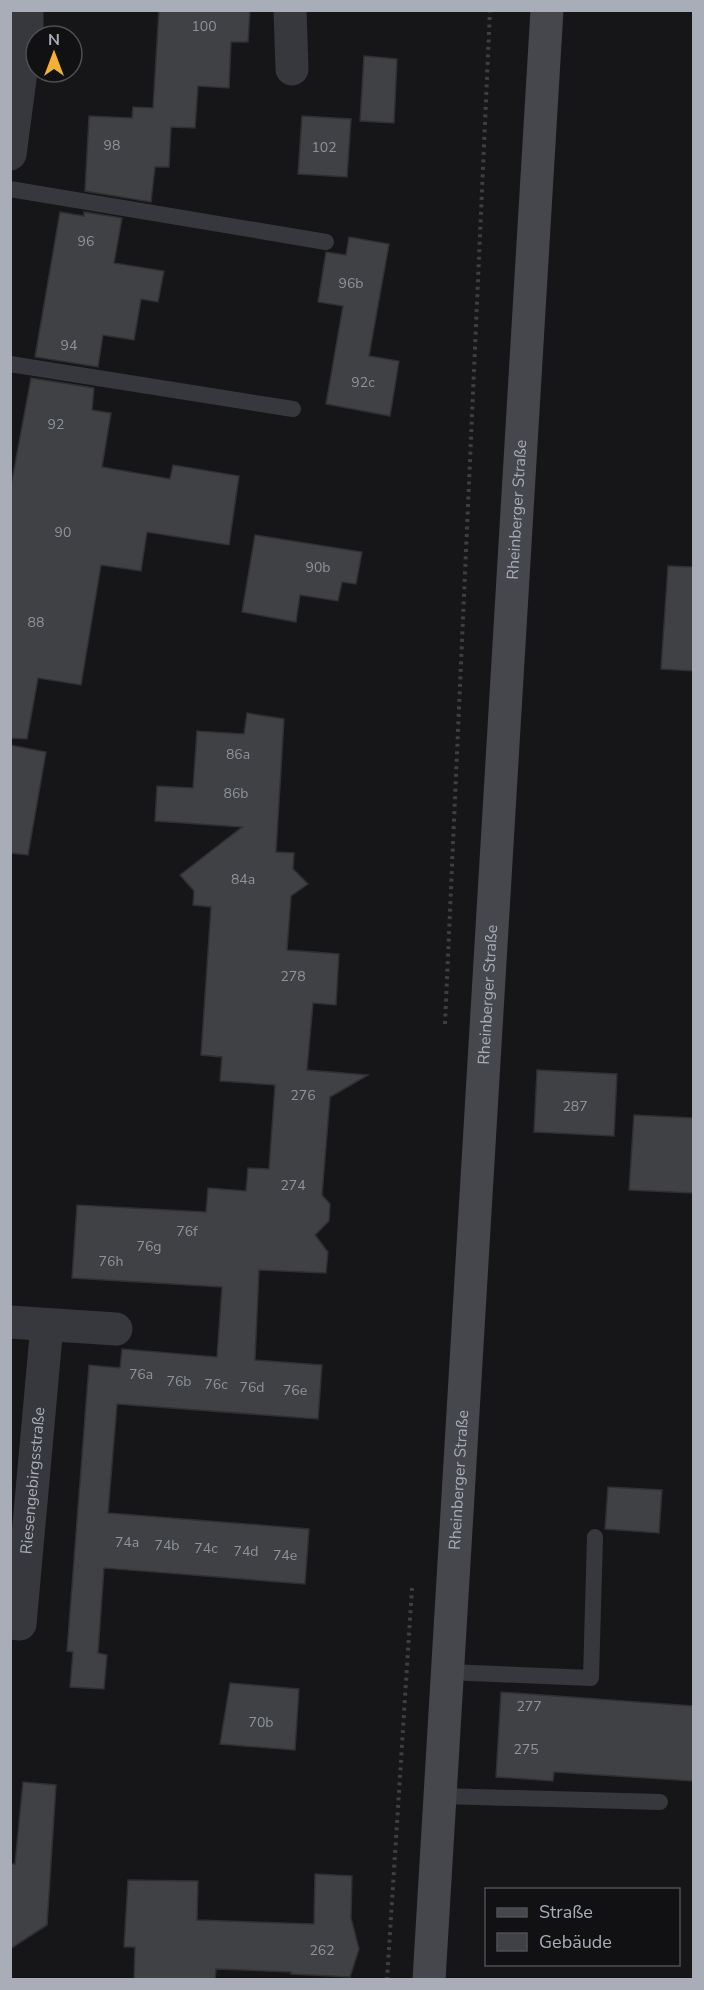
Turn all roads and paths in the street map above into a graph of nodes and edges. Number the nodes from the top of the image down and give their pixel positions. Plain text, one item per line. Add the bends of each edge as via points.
1 (27, 10) edge
2 (290, 10) edge
3 (490, 10) edge
4 (547, 10) edge
5 (292, 69) dead end
6 (10, 154) edge
7 (10, 189) edge
8 (327, 242) dead end
9 (10, 363) edge
10 (293, 409) dead end
11 (445, 1027) dead end
12 (10, 1322) edge
13 (47, 1325) junction
14 (116, 1329) dead end
15 (595, 1537) dead end
16 (412, 1587) dead end
17 (10, 1623) edge
18 (447, 1672) junction
19 (440, 1796) junction
20 (660, 1802) dead end
21 (387, 1980) edge
22 (429, 1980) edge

1 - 6 street
2 - 5 street
3 - 11 path
4 - 18 main road, Rheinberger Straße
7 - 8 lane
9 - 10 lane
12 - 13 street
13 - 14 street
13 - 17 street, Riesengebirgsstraße via 20,1624
15 - 18 lane via 591,1678
16 - 21 path
18 - 19 main road, Rheinberger Straße
19 - 20 lane
19 - 22 main road, Rheinberger Straße

